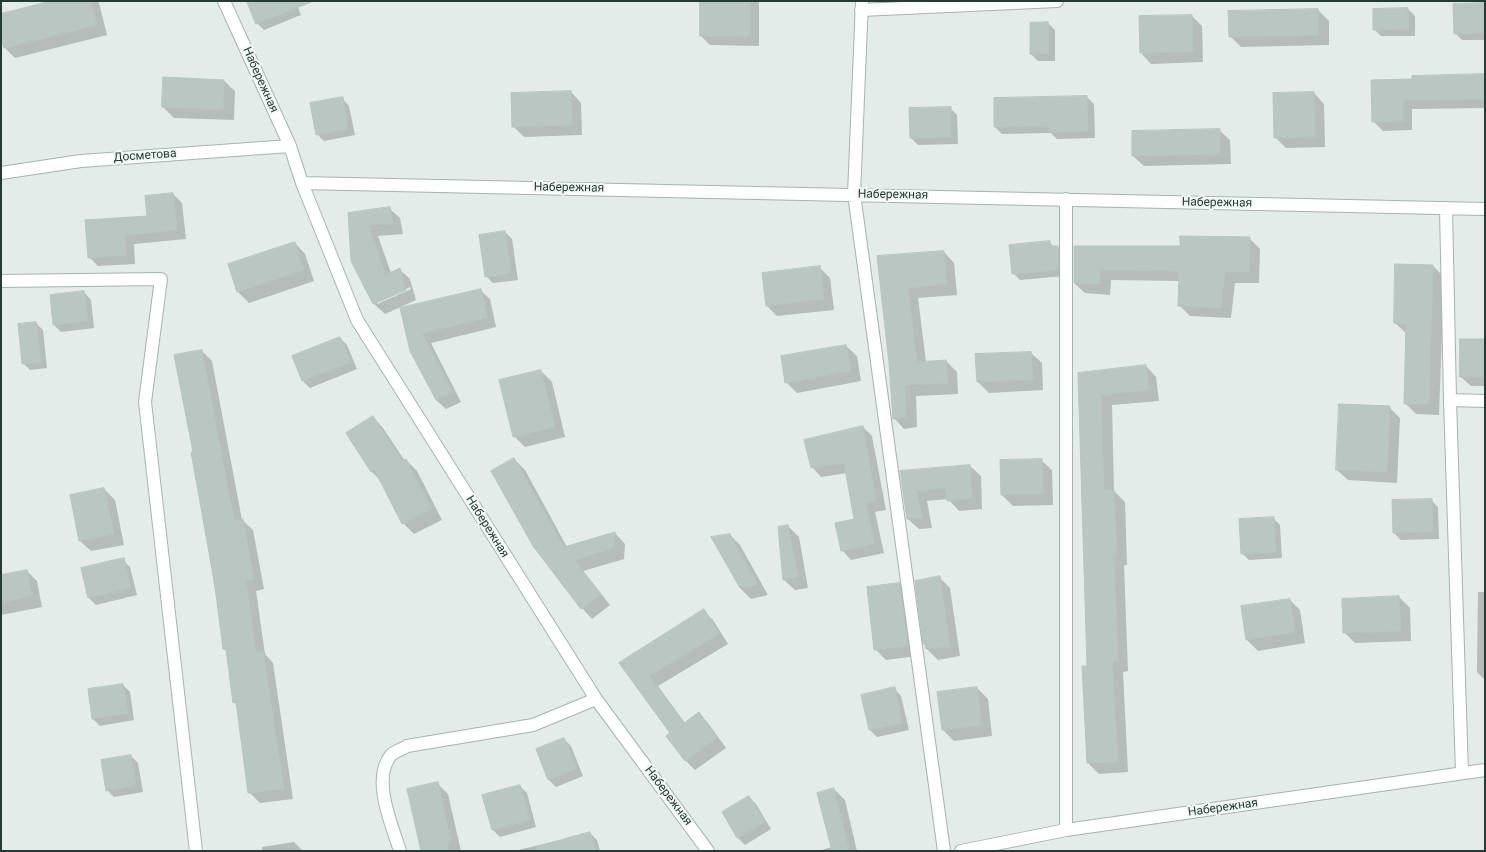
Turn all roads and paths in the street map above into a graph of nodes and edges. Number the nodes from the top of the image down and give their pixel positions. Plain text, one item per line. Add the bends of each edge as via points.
1 (224, 1) edge
2 (1057, 1) edge
3 (861, 6) edge
4 (290, 146) junction
5 (1, 173) edge
6 (302, 183) junction
7 (854, 194) junction
8 (1066, 199) junction
9 (1446, 208) junction
10 (1485, 209) edge
11 (1, 281) edge
12 (1450, 400) junction
13 (1485, 401) edge
14 (596, 699) junction
15 (1485, 770) edge
16 (1462, 773) junction
17 (1066, 830) junction
18 (196, 851) edge
19 (400, 851) edge
20 (708, 851) edge
21 (944, 851) edge
22 (961, 851) edge

1 - 4 street, Набережная
2 - 3 street
3 - 7 street
4 - 5 street, Досметова via 81,161
4 - 6 street, Набережная
6 - 7 street, Набережная
6 - 14 street, Набережная via 357,320
7 - 8 street, Набережная
7 - 21 street
8 - 9 street, Набережная
8 - 17 street
9 - 10 street, Набережная
9 - 12 street
11 - 18 street via 161,279 145,402
12 - 13 street
12 - 16 street
14 - 19 street via 533,725 408,746 392,755 383,774 382,791
14 - 20 street, Набережная
15 - 16 street, Набережная
16 - 17 street, Набережная
17 - 22 street, Набережная

